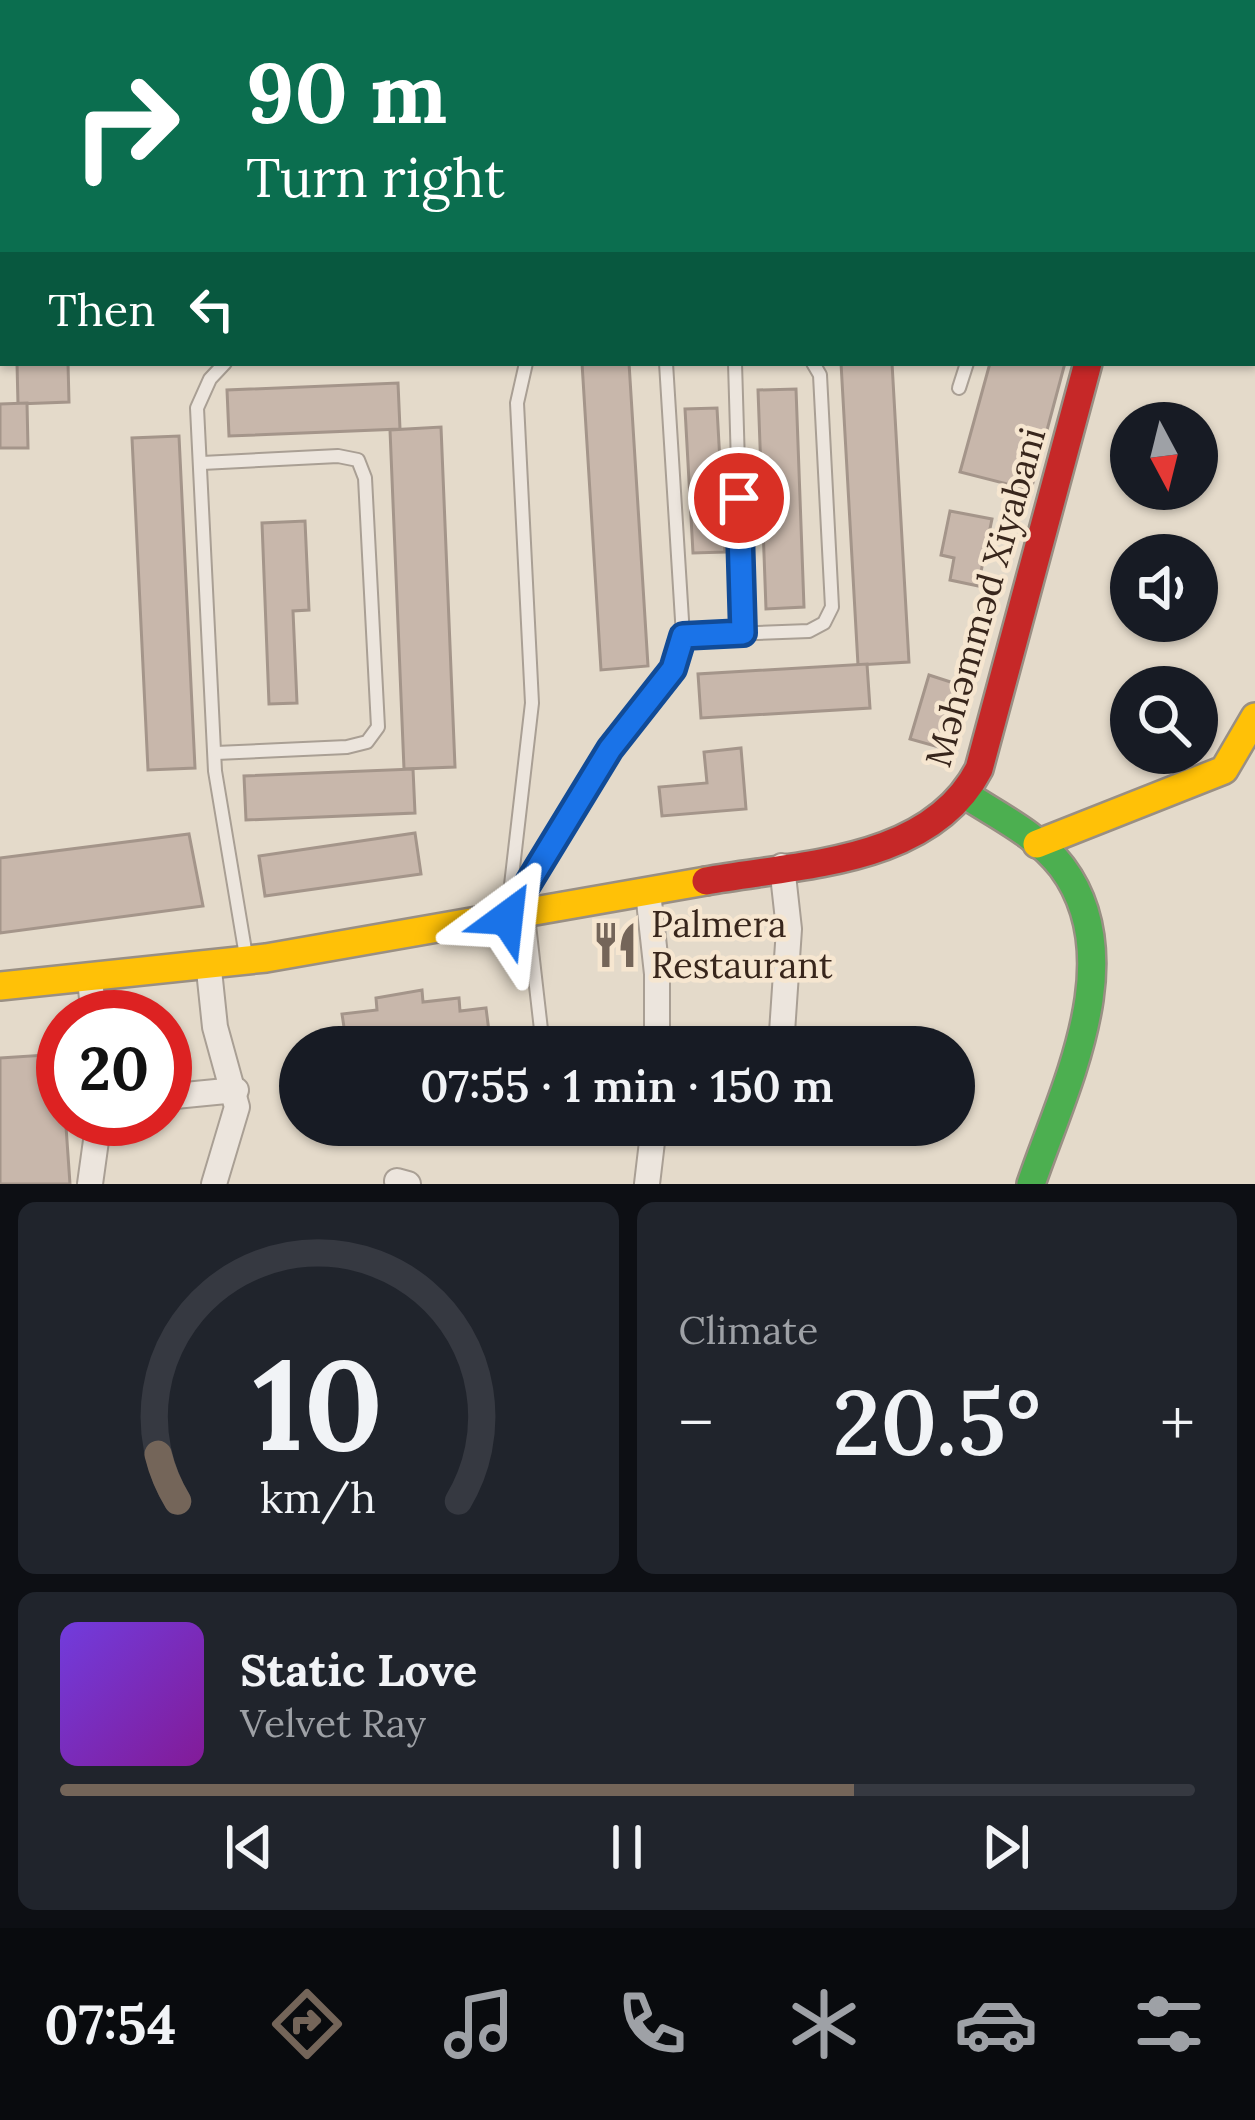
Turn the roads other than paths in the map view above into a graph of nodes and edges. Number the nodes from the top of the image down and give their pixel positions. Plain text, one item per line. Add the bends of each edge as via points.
1 (223, 366) edge
2 (525, 366) edge
3 (665, 366) edge
4 (735, 366) edge
5 (815, 366) edge
6 (966, 366) edge
7 (1087, 366) edge
8 (959, 388) dead end
9 (202, 463) junction
10 (743, 633) junction
11 (683, 636) junction
12 (1255, 717) edge
13 (216, 753) junction
14 (966, 794) junction
15 (1037, 844) junction
16 (782, 866) junction
17 (648, 892) junction
18 (518, 916) junction
19 (248, 964) junction
20 (209, 970) junction
21 (90, 980) junction
22 (0, 986) edge
23 (91, 990) edge
24 (538, 1026) edge
25 (657, 1026) edge
26 (782, 1026) edge
27 (236, 1090) junction
28 (192, 1094) edge
29 (96, 1146) edge
30 (652, 1146) edge
31 (91, 1184) edge
32 (214, 1184) edge
33 (647, 1184) edge
34 (1030, 1184) edge

1 - 9 lane via 197,408
2 - 18 lane via 517,403 532,703
3 - 11 lane
4 - 10 lane
5 - 10 lane via 832,607 809,631
6 - 8 lane
7 - 14 street, Məhəmməd Xiyabani via 980,769
9 - 13 lane
9 - 13 lane via 358,460 379,727 368,742 347,747
10 - 11 lane
11 - 18 lane via 673,669 610,749
12 - 15 street via 1224,770
13 - 19 lane
14 - 15 street
14 - 16 street, Məhəmməd Xiyabani via 933,825
15 - 34 street via 1065,868 1084,911 1094,967
16 - 17 street, Məhəmməd Xiyabani
16 - 26 street via 789,929
17 - 18 street, Məhəmməd Xiyabani
17 - 25 street
18 - 19 street, Məhəmməd Xiyabani
18 - 24 lane
19 - 20 street, Məhəmməd Xiyabani
20 - 21 street, Məhəmməd Xiyabani
20 - 27 street via 215,1027
21 - 22 street, Məhəmməd Xiyabani
21 - 23 street
27 - 28 street
27 - 32 street
29 - 31 street
30 - 33 street

